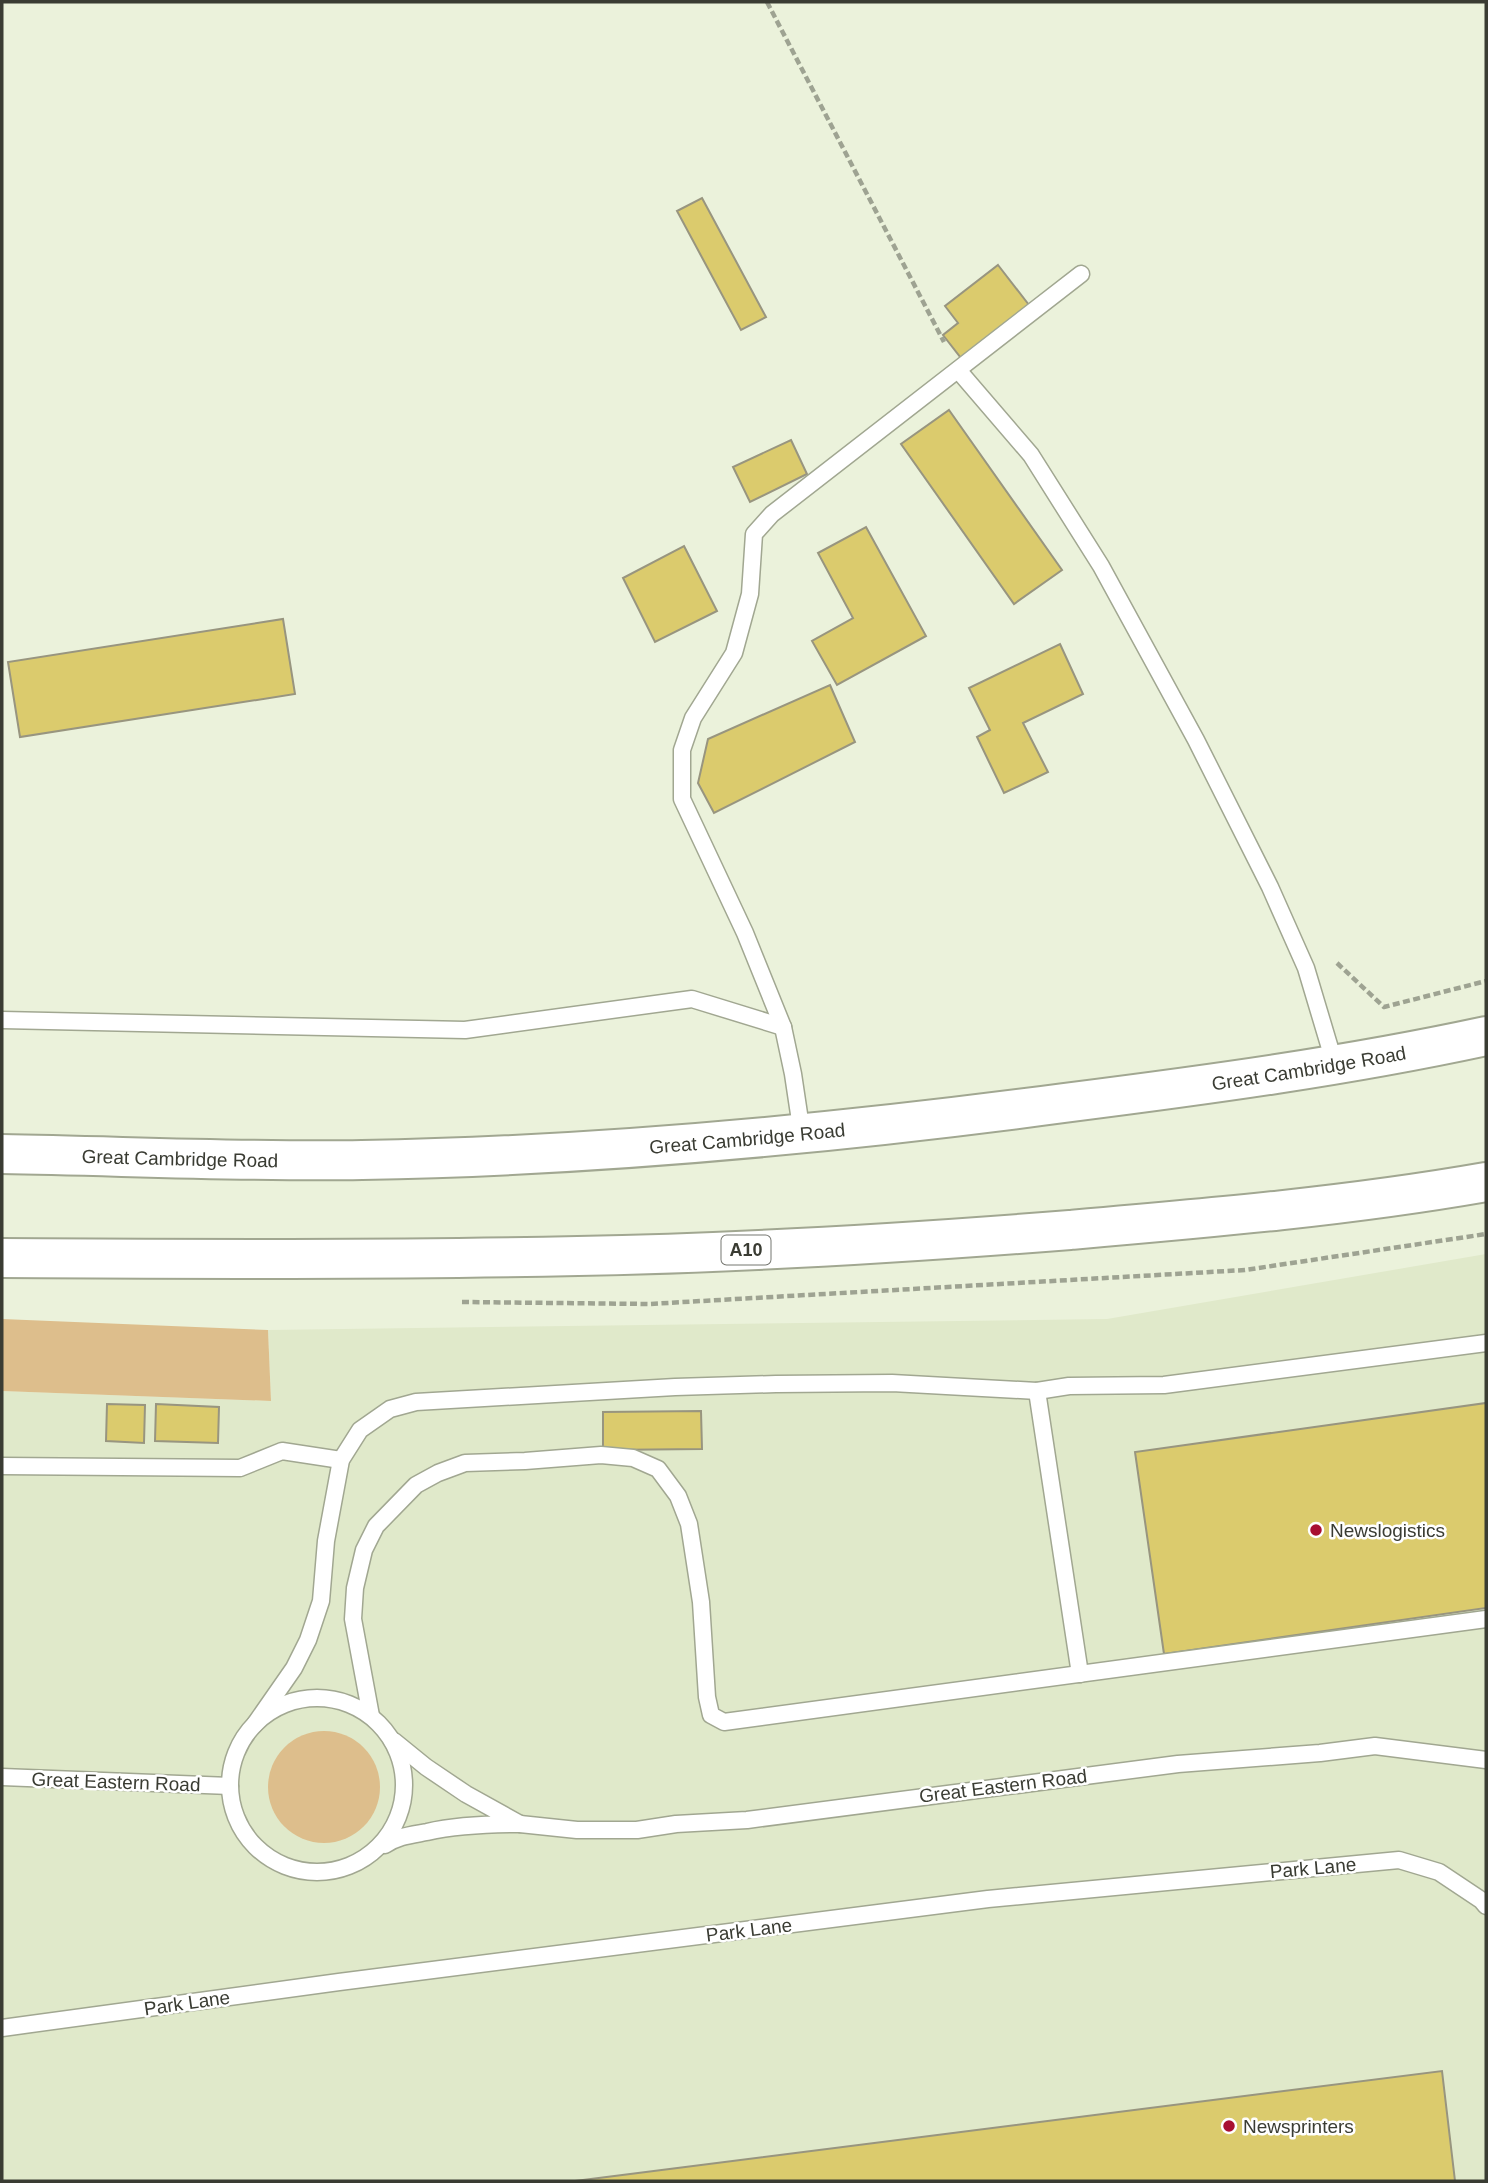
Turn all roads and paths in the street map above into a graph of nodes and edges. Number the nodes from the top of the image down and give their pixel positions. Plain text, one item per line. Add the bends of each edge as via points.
1 (767, 2) edge
2 (1081, 274) dead end
3 (958, 370) junction
4 (1335, 962) dead end
5 (1486, 981) edge
6 (2, 1020) edge
7 (783, 1027) junction
8 (1486, 1036) edge
9 (1335, 1065) junction
10 (802, 1134) junction
11 (2, 1154) edge
12 (1486, 1182) edge
13 (2, 1258) edge
14 (1486, 1343) edge
15 (1037, 1391) junction
16 (341, 1460) junction
17 (2, 1466) edge
18 (1486, 1619) edge
19 (1080, 1674) junction
20 (371, 1716) junction
21 (255, 1724) junction
22 (393, 1740) junction
23 (1486, 1760) edge
24 (2, 1777) edge
25 (230, 1786) junction
26 (520, 1824) junction
27 (371, 1854) junction
28 (1486, 1906) edge
29 (2, 2028) edge

1 - 3 path
2 - 3 lane
3 - 7 lane via 772,514 754,534 750,594 734,653 693,718 682,750 681,799 746,933
3 - 9 lane via 1031,455 1101,566 1270,887 1306,968
4 - 5 path via 1384,1007
6 - 7 lane via 465,1030 692,999
7 - 10 lane
8 - 9 highway, Great Cambridge Road
9 - 10 highway, Great Cambridge Road via 970,1116
10 - 11 highway, Great Cambridge Road via 505,1156 358,1160
12 - 13 highway, A10 via 1289,1209 801,1248 565,1256
14 - 15 lane via 1164,1385
15 - 16 lane via 891,1383 776,1384 416,1402 390,1409 360,1430
15 - 19 lane
16 - 17 lane via 282,1451 240,1468
16 - 21 lane via 321,1601 294,1668
18 - 19 lane
19 - 20 lane via 724,1722 711,1715 707,1697 701,1602 689,1524 678,1496 658,1469 633,1458 601,1455 465,1463 416,1485 376,1526 364,1550 353,1619
20 - 21 lane via 343,1701 311,1698 280,1706
20 - 22 lane
21 - 25 lane via 241,1742
22 - 26 lane, Great Eastern Road via 466,1794
22 - 27 lane via 404,1769 404,1801 392,1831
23 - 26 lane, Great Eastern Road via 1375,1746 1178,1764 747,1820 637,1830
24 - 25 lane, Great Eastern Road
25 - 27 lane via 235,1813 247,1838 268,1857 292,1869 320,1873 347,1868
26 - 27 lane, Great Eastern Road via 471,1824 396,1838
28 - 29 lane, Park Lane via 1439,1872 1399,1860 988,1899

